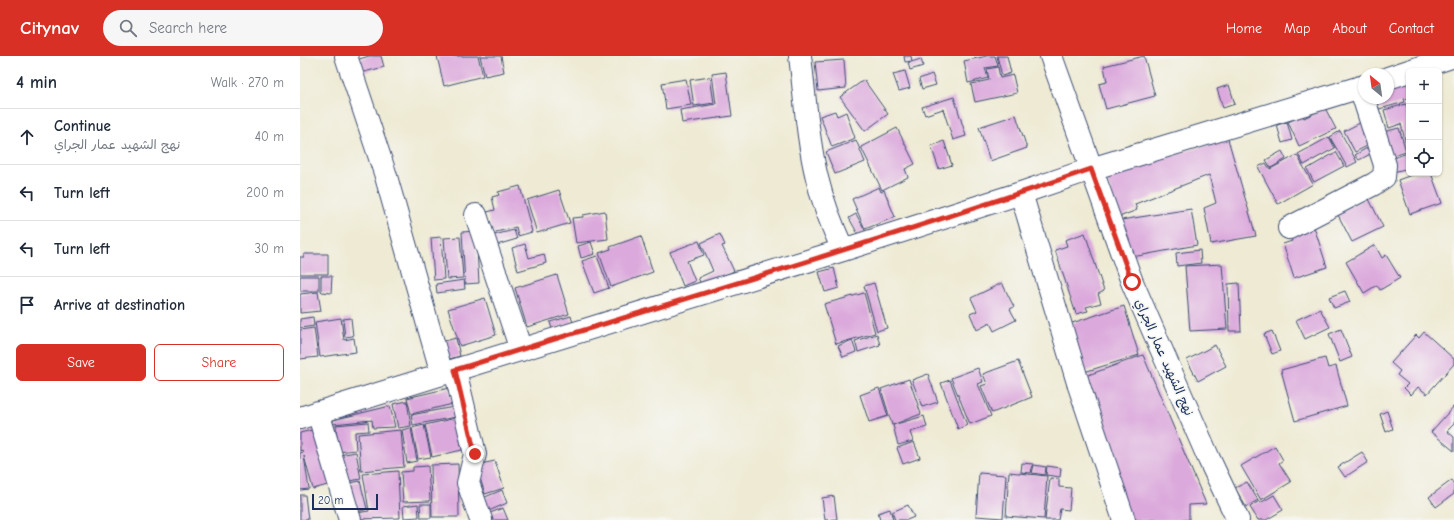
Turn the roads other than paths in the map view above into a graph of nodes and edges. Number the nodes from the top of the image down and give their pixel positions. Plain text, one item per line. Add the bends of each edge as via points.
1 (346, 56) edge
2 (800, 56) edge
3 (1052, 56) edge
4 (1454, 56) edge
5 (1418, 68) edge
6 (1406, 72) edge
7 (1394, 76) edge
8 (1358, 88) edge
9 (1367, 104) edge
10 (1091, 169) junction
11 (1021, 193) junction
12 (476, 215) dead end
13 (1289, 228) dead end
14 (843, 250) junction
15 (521, 350) junction
16 (448, 372) junction
17 (309, 415) edge
18 (350, 520) edge
19 (481, 520) edge
20 (1124, 520) edge
21 (1238, 520) edge

1 - 16 street
2 - 14 street via 817,177 829,219
3 - 10 street, نهج الشهيد عمار الجراي
4 - 5 street
6 - 7 street
8 - 10 street
9 - 13 street via 1385,165 1384,177
10 - 11 street
10 - 21 street, نهج الشهيد عمار الجراي via 1132,282
11 - 14 street
11 - 20 street via 1079,386
12 - 15 street
14 - 15 street
15 - 16 street
16 - 17 street
16 - 19 street via 475,454 468,483
17 - 18 street

